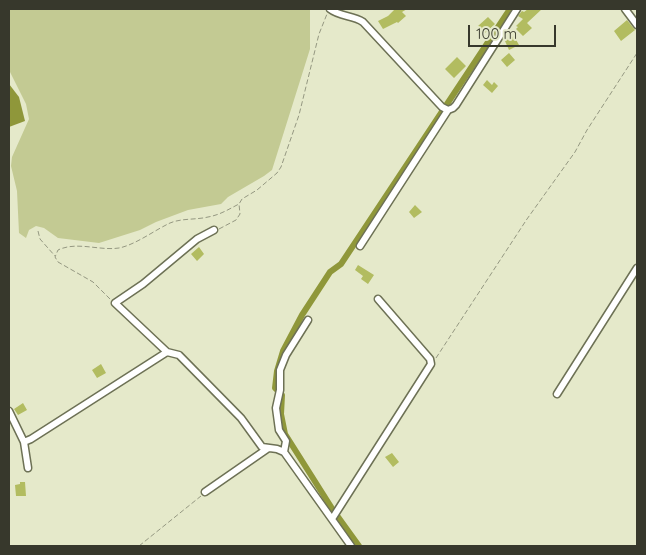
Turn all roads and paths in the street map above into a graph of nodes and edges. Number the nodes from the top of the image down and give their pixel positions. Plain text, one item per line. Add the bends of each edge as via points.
1 (330, 9) edge
2 (517, 9) edge
3 (625, 9) edge
4 (637, 25) edge
5 (637, 53) edge
6 (445, 109) junction
7 (239, 204) junction
8 (214, 230) joint
9 (38, 231) dead end
10 (360, 246) dead end
11 (55, 257) junction
12 (637, 268) edge
13 (378, 299) dead end
14 (114, 303) junction
15 (308, 320) dead end
16 (167, 352) junction
17 (432, 364) junction
18 (557, 394) dead end
19 (9, 411) edge
20 (24, 442) junction
21 (267, 449) junction
22 (284, 452) junction
23 (28, 468) dead end
24 (205, 492) joint
25 (332, 519) junction
26 (139, 546) edge
27 (351, 546) edge

1 - 6 street via 363,22
1 - 7 path via 319,34 301,108 283,162 277,173
2 - 6 street via 454,108
3 - 4 street
5 - 17 path via 575,152
6 - 10 street
7 - 8 path via 240,214 236,220
7 - 11 path via 209,217 171,222 123,247 67,247 58,250
8 - 14 street via 197,239 143,284
9 - 11 path
11 - 14 path via 61,264 93,282
12 - 18 street
13 - 17 street
14 - 16 street
15 - 22 street via 280,370 276,408 279,430 286,441
16 - 20 street
16 - 21 street via 179,355
17 - 25 street
19 - 20 street
20 - 23 street
21 - 22 street
21 - 24 street
22 - 25 street
24 - 26 path
25 - 27 street

